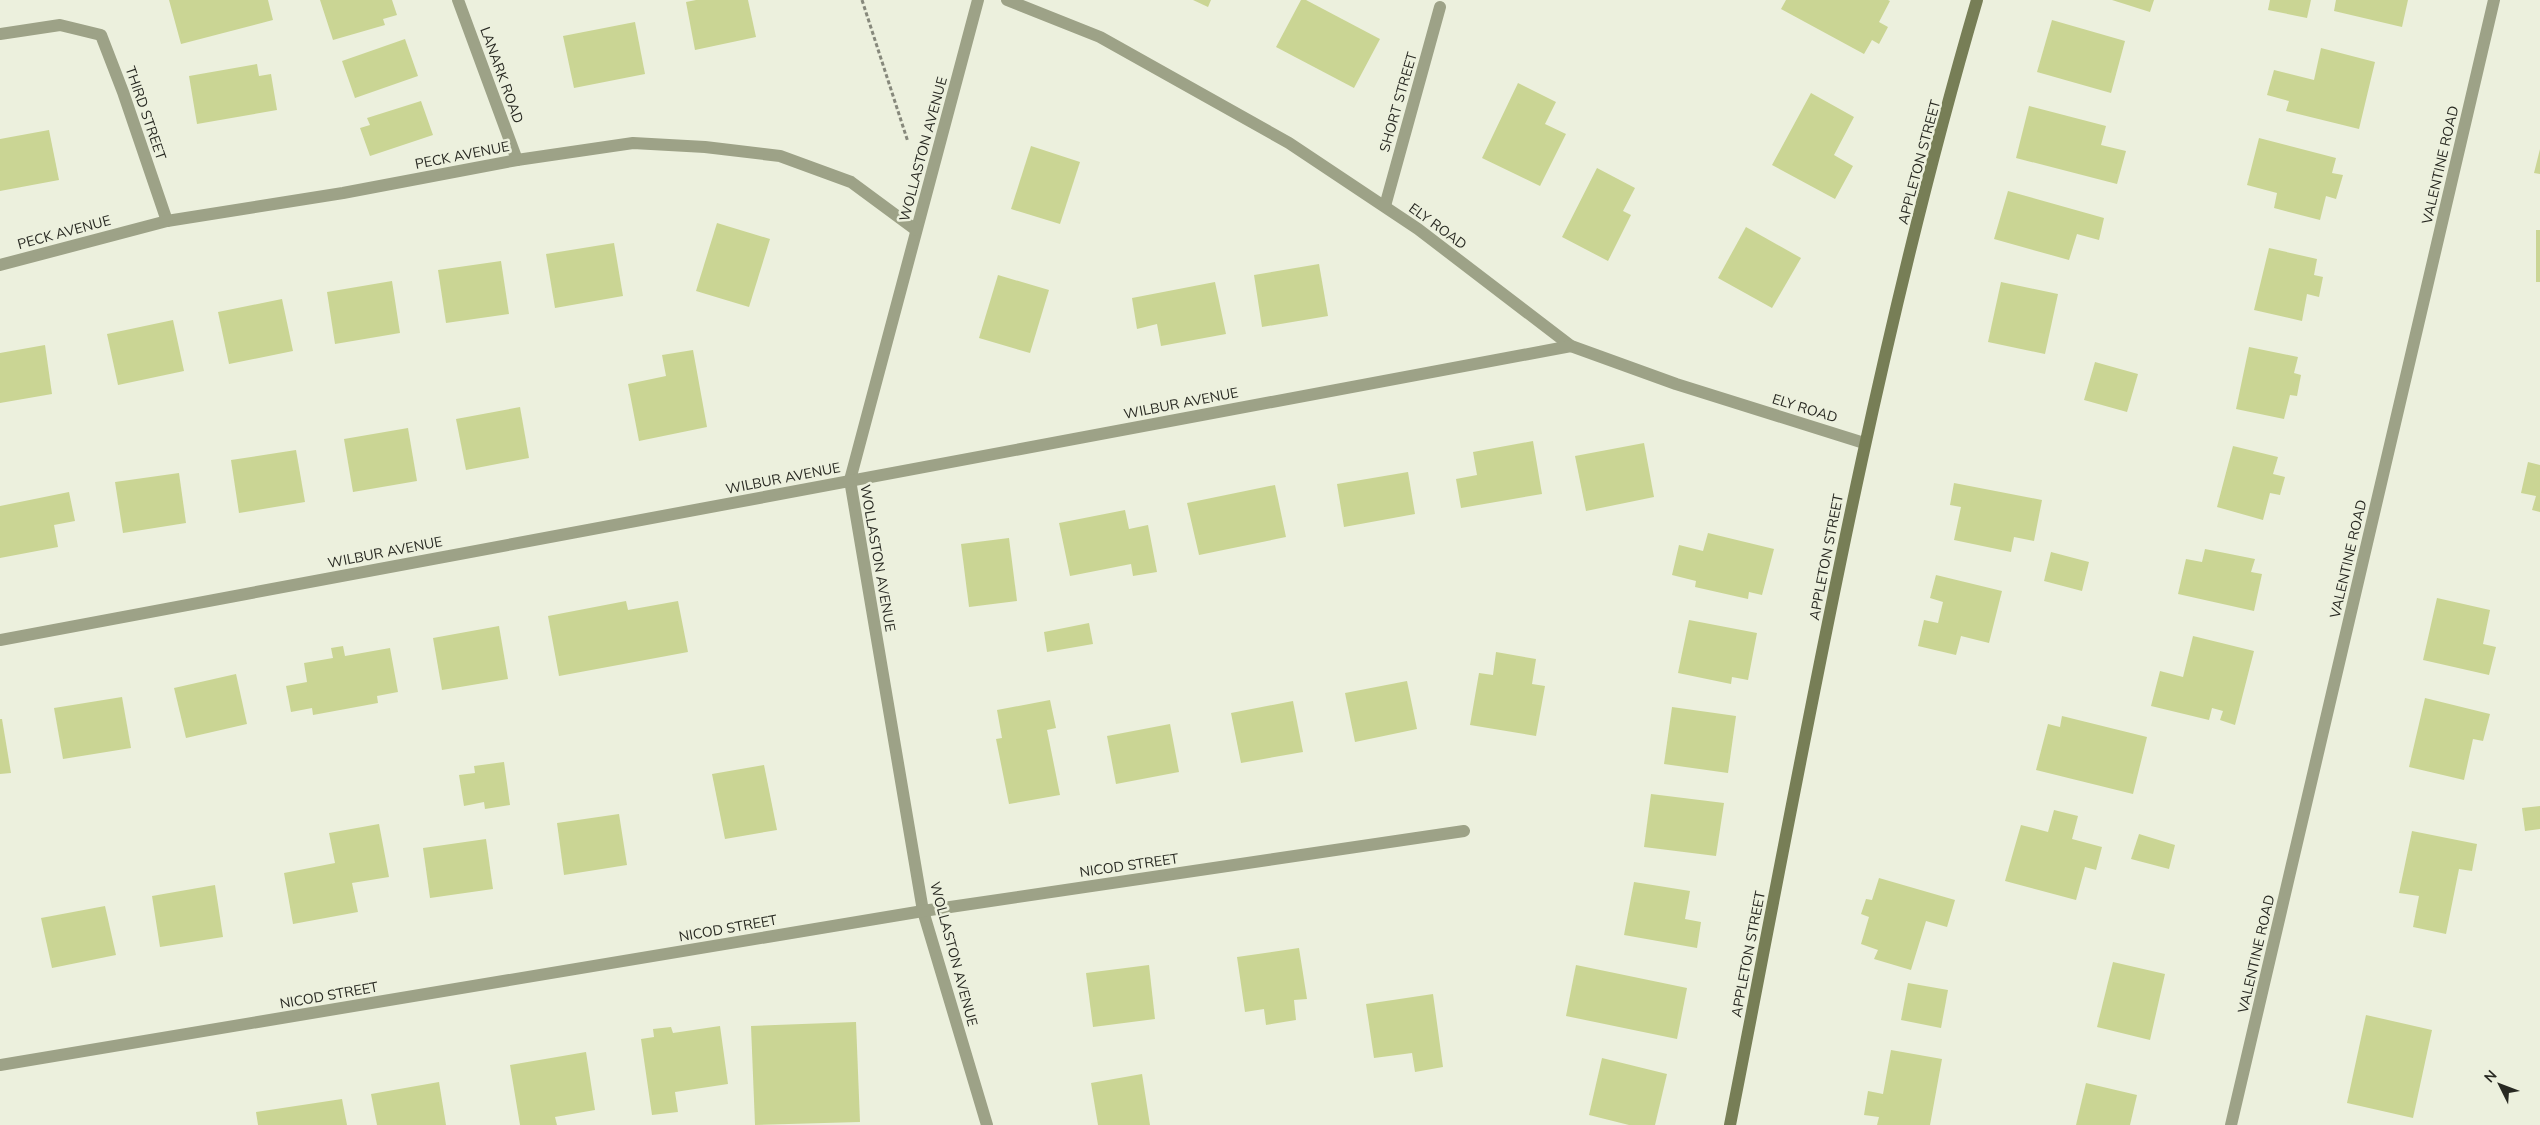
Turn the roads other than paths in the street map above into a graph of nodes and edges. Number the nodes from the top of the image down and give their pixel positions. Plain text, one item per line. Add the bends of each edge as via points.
1 (458, 0) edge
2 (978, 0) edge
3 (1007, 0) edge
4 (1977, 0) edge
5 (2494, 0) edge
6 (1440, 7) dead end
7 (0, 34) edge
8 (517, 160) junction
9 (1384, 206) junction
10 (167, 221) junction
11 (916, 230) junction
12 (0, 265) edge
13 (1571, 346) junction
14 (1864, 443) junction
15 (850, 480) junction
16 (0, 640) edge
17 (1464, 831) dead end
18 (923, 911) junction
19 (0, 1065) edge
20 (987, 1125) edge
21 (1730, 1125) edge
22 (2231, 1125) edge

1 - 8 street, LANARK ROAD
2 - 11 street, WOLLASTON AVENUE
3 - 9 street, ELY ROAD via 1100,37 1289,143
4 - 14 street, APPLETON STREET via 1905,271
5 - 22 street, VALENTINE ROAD
6 - 9 street, SHORT STREET
7 - 10 street, THIRD STREET via 60,25 101,35
8 - 10 street, PECK AVENUE via 344,193
8 - 11 street, PECK AVENUE via 633,143 705,146 780,156 851,182
9 - 13 street, ELY ROAD
10 - 12 street, PECK AVENUE
11 - 15 street, WOLLASTON AVENUE
13 - 14 street, ELY ROAD via 1676,384
13 - 15 street, WILBUR AVENUE
14 - 21 street, APPLETON STREET
15 - 16 street, WILBUR AVENUE
15 - 18 street, WOLLASTON AVENUE
17 - 18 street, NICOD STREET
18 - 19 street, NICOD STREET
18 - 20 street, WOLLASTON AVENUE

